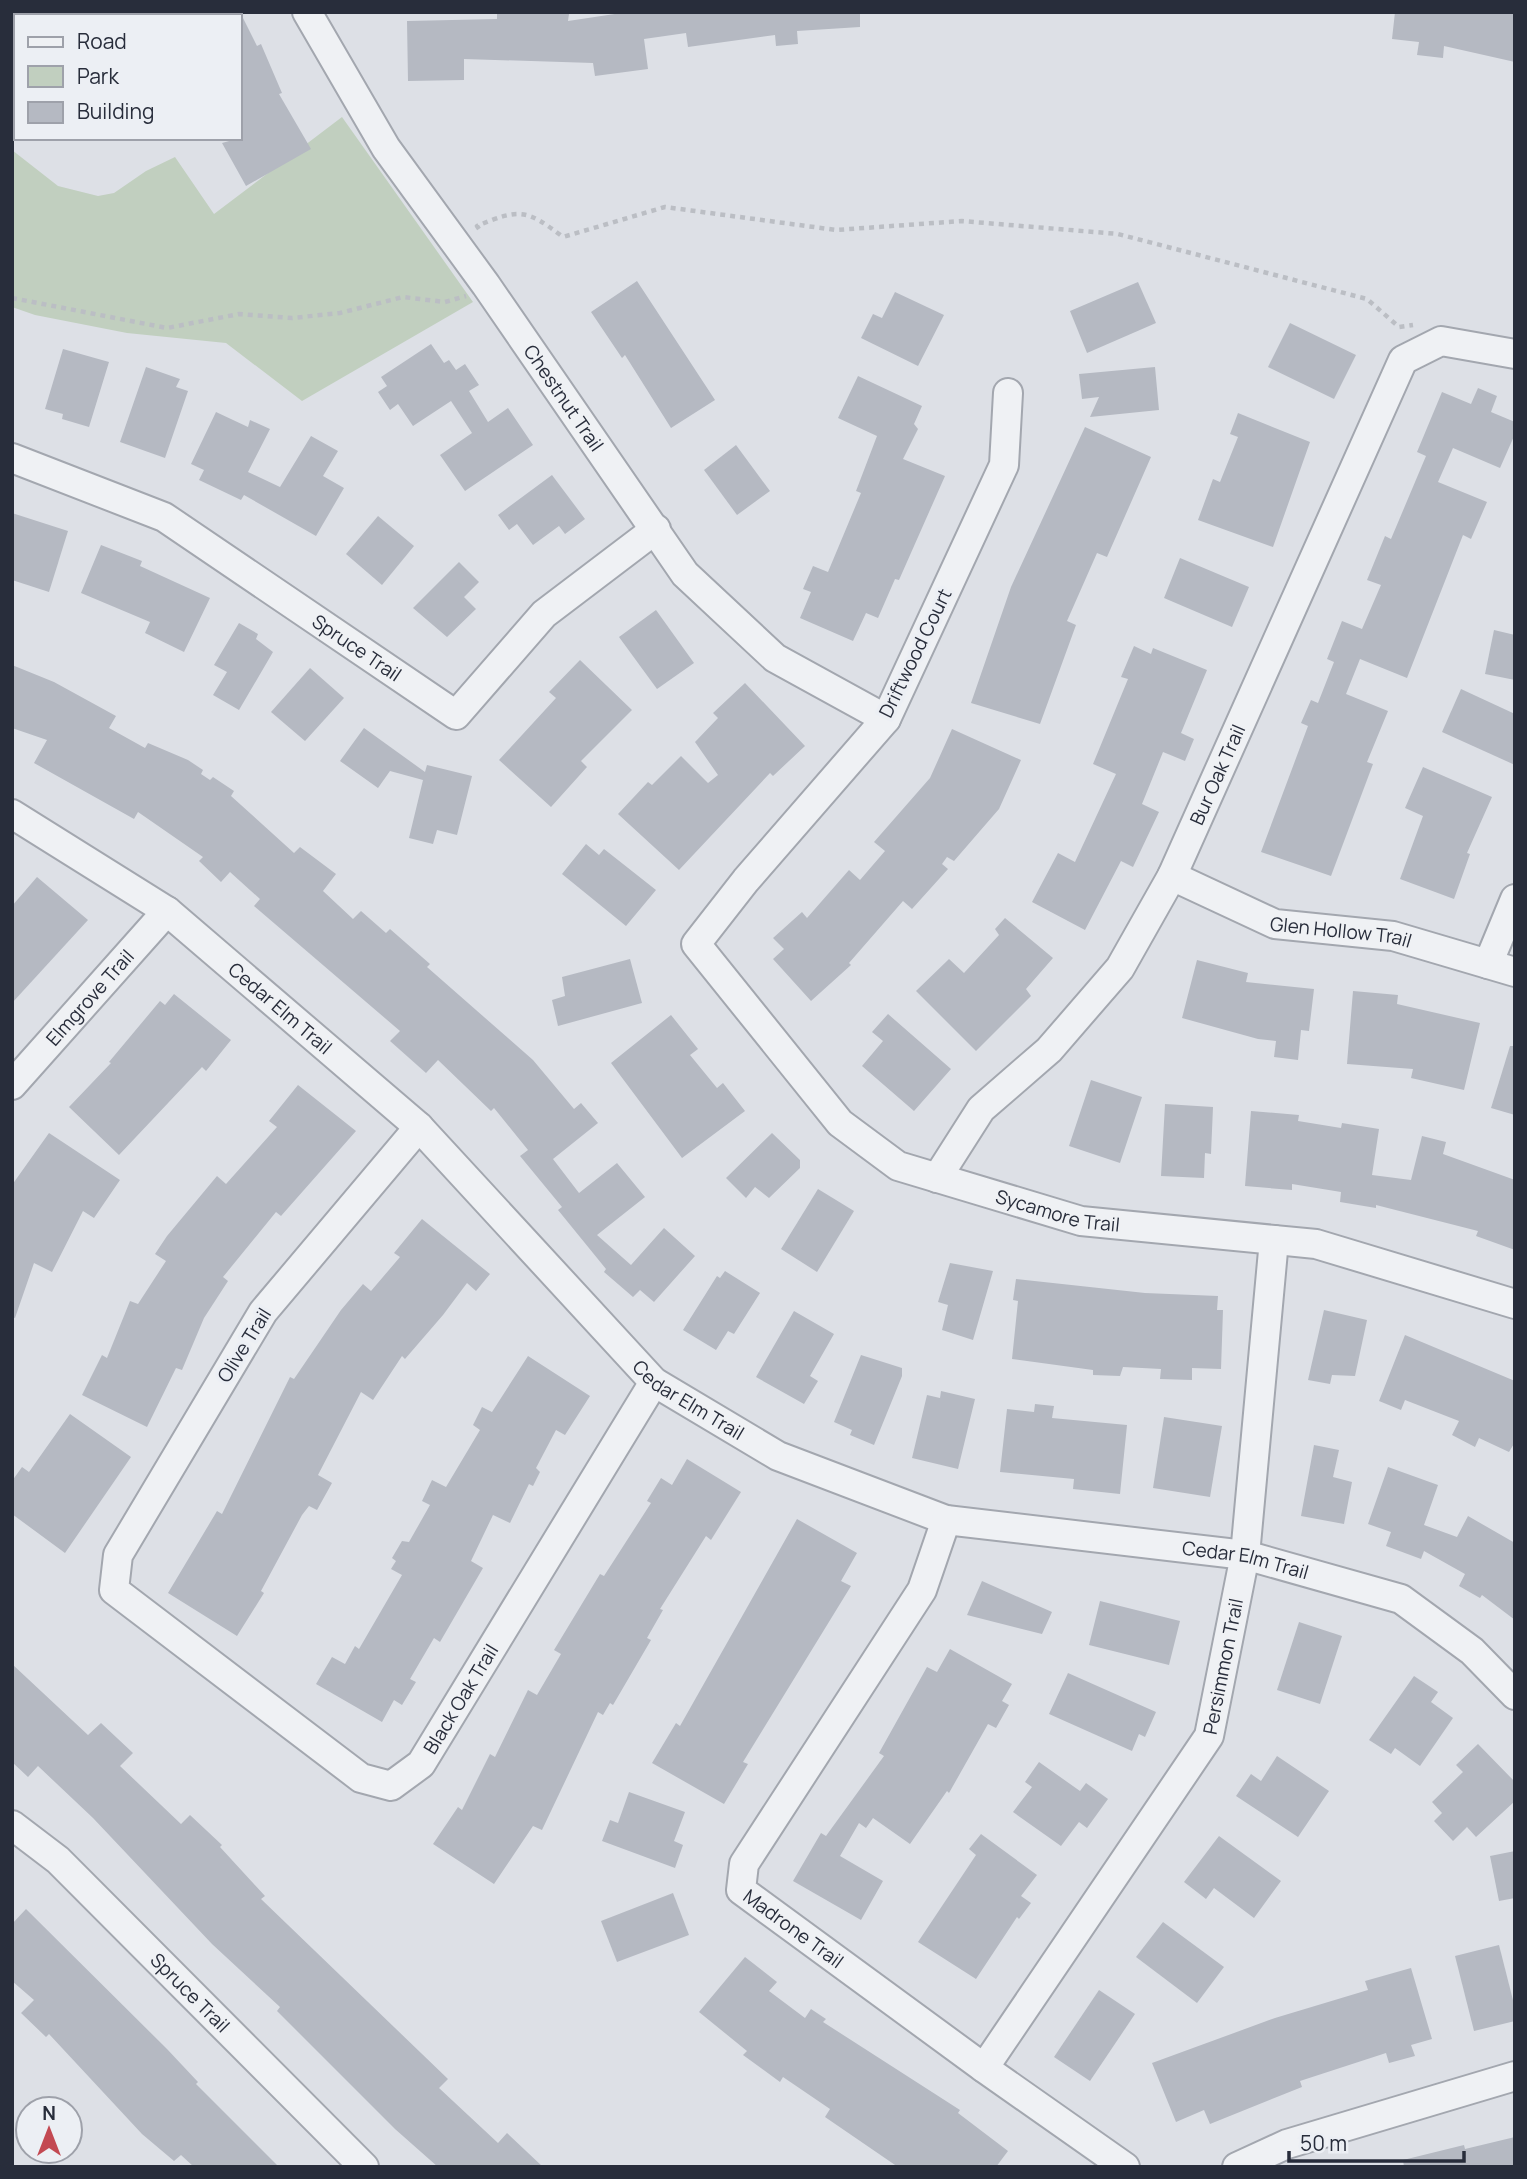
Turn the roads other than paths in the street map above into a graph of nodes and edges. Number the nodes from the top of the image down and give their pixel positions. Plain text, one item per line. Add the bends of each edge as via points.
1 (307, 12) edge
2 (1515, 354) edge
3 (1008, 393) dead end
4 (12, 458) edge
5 (656, 529) junction
6 (886, 719) junction
7 (12, 814) edge
8 (1172, 876) junction
9 (1515, 899) edge
10 (167, 911) junction
11 (696, 944) joint
12 (1488, 964) junction
13 (1515, 972) edge
14 (12, 1085) edge
15 (419, 1127) junction
16 (937, 1178) junction
17 (1274, 1240) junction
18 (1515, 1304) edge
19 (654, 1382) junction
20 (946, 1520) junction
21 (1245, 1555) junction
22 (114, 1590) joint
23 (1515, 1695) edge
24 (12, 1825) edge
25 (984, 2068) junction
26 (1515, 2077) edge
27 (364, 2167) edge
28 (1125, 2167) edge
29 (1237, 2167) edge

1 - 5 street, Chestnut Trail via 386,148
2 - 8 street, Bur Oak Trail via 1433,332 1403,360
3 - 6 street, Driftwood Court via 1004,465
4 - 5 street, Spruce Trail via 164,517 456,715 544,614
5 - 6 street, Chestnut Trail via 685,574 775,658
6 - 11 street, Driftwood Court
7 - 10 street, Cedar Elm Trail
8 - 12 street, Glen Hollow Trail via 1275,924 1393,936
8 - 16 street, Bur Oak Trail via 1120,968 1049,1050 981,1109
9 - 12 street
10 - 14 street, Elmgrove Trail
10 - 15 street, Cedar Elm Trail
11 - 16 street, Sycamore Trail via 840,1123 898,1166
12 - 13 street, Glen Hollow Trail
15 - 19 street, Cedar Elm Trail
15 - 22 street, Olive Trail via 263,1312 118,1555
16 - 17 street, Sycamore Trail via 1081,1221
17 - 18 street, Sycamore Trail via 1316,1244
17 - 21 street, Persimmon Trail
19 - 20 street, Cedar Elm Trail via 778,1456
19 - 22 street, Black Oak Trail via 421,1764 391,1786 361,1778
20 - 21 street, Cedar Elm Trail
20 - 25 street, Madrone Trail via 922,1590 744,1864 741,1890
21 - 23 street, Cedar Elm Trail via 1401,1599 1472,1651
21 - 25 street, Persimmon Trail via 1209,1736
24 - 27 street, Spruce Trail via 58,1860
25 - 28 street, Madrone Trail
26 - 29 street via 1287,2144

